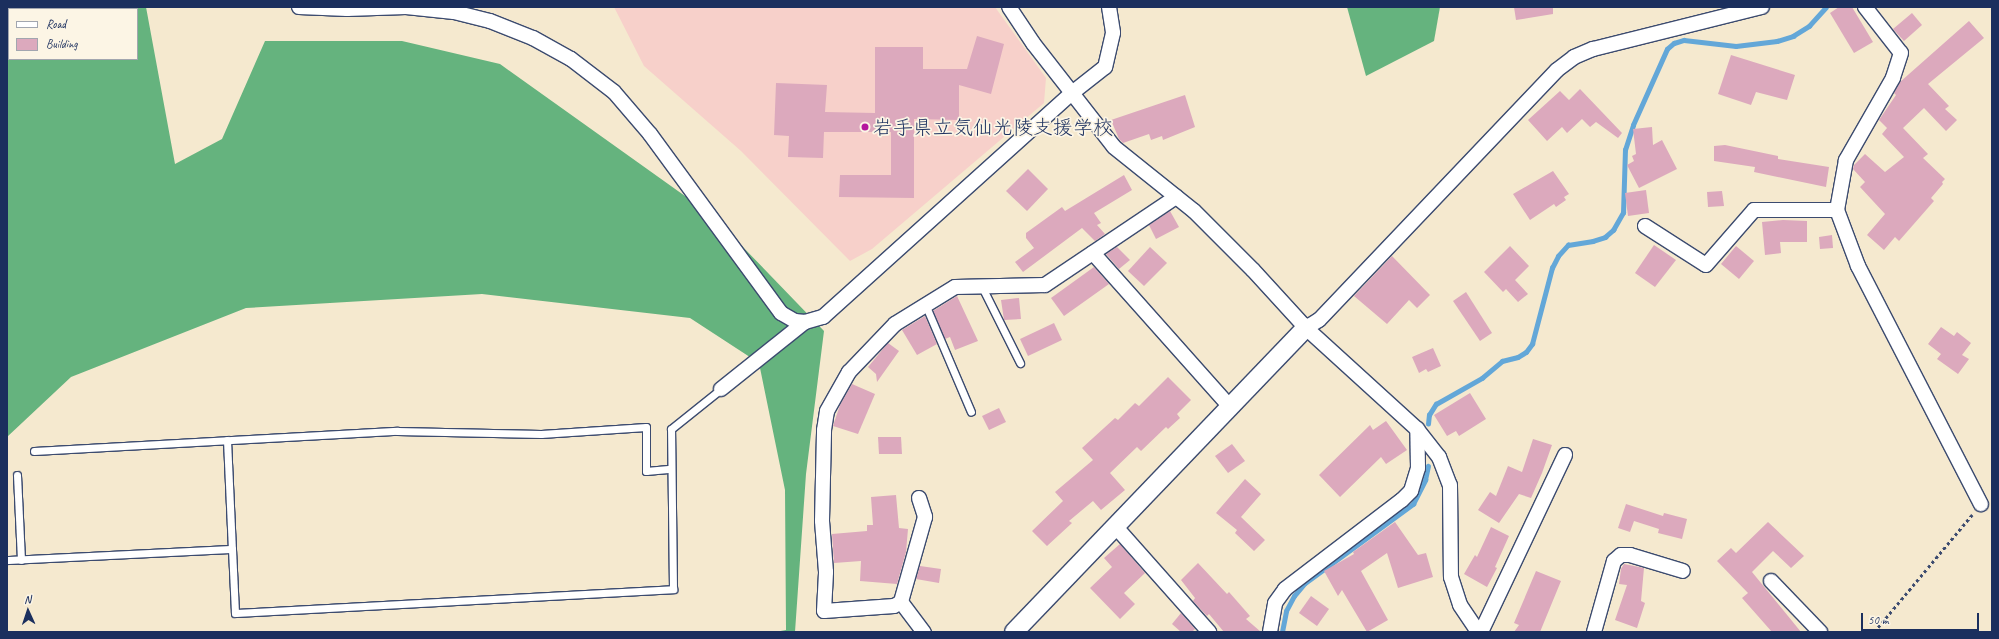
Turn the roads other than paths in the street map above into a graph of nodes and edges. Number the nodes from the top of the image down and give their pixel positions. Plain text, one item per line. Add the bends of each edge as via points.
1 (299, 7) edge
2 (1009, 7) edge
3 (1109, 7) edge
4 (1762, 7) edge
5 (1865, 7) edge
6 (1072, 93) junction
7 (1176, 197) junction
8 (1837, 210) junction
9 (1645, 226) dead end
10 (1093, 253) junction
11 (982, 286) junction
12 (925, 304) junction
13 (805, 322) junction
14 (1306, 328) junction
15 (1020, 363) dead end
16 (721, 389) joint
17 (1230, 407) junction
18 (971, 412) dead end
19 (1418, 429) junction
20 (226, 440) junction
21 (34, 451) dead end
22 (1565, 455) dead end
23 (671, 469) junction
24 (17, 475) dead end
25 (919, 498) dead end
26 (1981, 504) road end
27 (1115, 526) junction
28 (232, 549) junction
29 (7, 560) edge
30 (21, 560) junction
31 (1683, 571) dead end
32 (1771, 581) dead end
33 (901, 602) junction
34 (924, 632) edge
35 (1014, 632) edge
36 (1209, 632) edge
37 (1270, 632) edge
38 (1479, 632) edge
39 (1594, 632) edge
40 (1820, 632) edge

1 - 13 street via 406,7 454,12 490,21 533,38 571,59 614,92 650,134 781,313 795,321
2 - 6 street
3 - 6 street via 1113,33 1105,67
4 - 14 street via 1600,47 1574,58 1557,70 1318,320
5 - 8 street via 1901,54 1893,78 1846,160
6 - 7 street via 1114,147
6 - 13 street via 823,317
7 - 10 street
7 - 14 street via 1253,270
8 - 9 street via 1754,210 1706,265
8 - 26 street via 1858,266
10 - 11 street via 1045,285
10 - 17 street
11 - 12 street via 955,287
11 - 15 lane
12 - 18 lane
12 - 33 street via 895,324 849,372 827,411 824,430 824,611 894,606
13 - 16 street
14 - 17 street
14 - 19 street
16 - 23 lane via 671,429
17 - 27 street
19 - 37 street via 1418,468 1411,490 1402,500 1285,589 1275,603
19 - 38 street via 1439,458 1450,485 1451,577 1460,605
20 - 21 lane
20 - 23 lane via 396,431 540,434 646,427 646,471
20 - 28 lane
22 - 38 street
23 - 28 lane via 673,589 235,613
24 - 30 lane
25 - 33 street via 926,517
27 - 35 street
27 - 36 street
28 - 30 lane
29 - 30 lane
31 - 39 street via 1630,554 1621,555 1614,561
32 - 40 street
33 - 34 street

